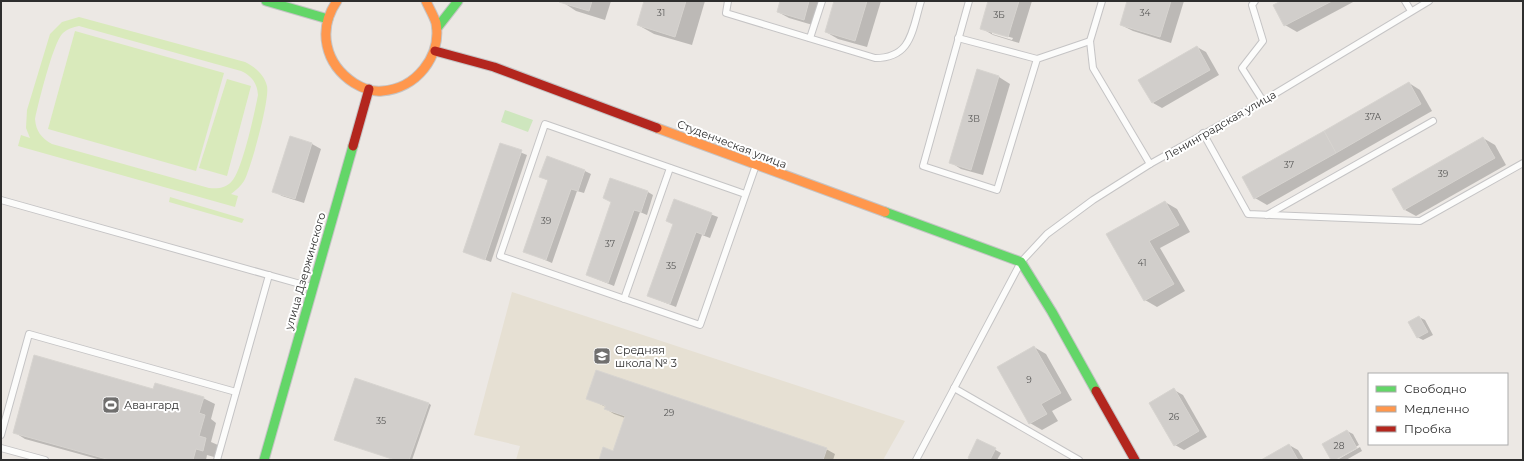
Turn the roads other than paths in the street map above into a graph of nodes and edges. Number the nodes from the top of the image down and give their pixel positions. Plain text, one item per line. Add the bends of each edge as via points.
1 (266, 1) edge
2 (337, 1) edge
3 (426, 1) edge
4 (458, 1) edge
5 (728, 1) edge
6 (822, 1) edge
7 (921, 1) edge
8 (969, 1) edge
9 (1102, 1) edge
10 (1255, 1) edge
11 (1405, 1) edge
12 (1429, 1) edge
13 (1411, 11) junction
14 (328, 19) junction
15 (437, 28) junction
16 (810, 38) junction
17 (958, 38) junction
18 (1090, 41) junction
19 (435, 51) junction
20 (1037, 59) junction
21 (369, 89) junction
22 (1262, 100) junction
23 (1433, 121) dead end
24 (1203, 134) junction
25 (1523, 163) edge
26 (1150, 164) junction
27 (756, 165) junction
28 (670, 168) junction
29 (745, 194) junction
30 (1, 200) edge
31 (1267, 215) junction
32 (1021, 262) junction
33 (269, 275) junction
34 (313, 287) junction
35 (624, 299) junction
36 (954, 388) junction
37 (236, 392) junction
38 (1, 435) edge
39 (1, 448) edge
40 (45, 460) edge
41 (217, 460) edge
42 (264, 460) edge
43 (916, 460) edge
44 (1079, 460) edge
45 (1135, 460) edge

1 - 14 street
2 - 14 street
3 - 15 street via 433,10
4 - 15 street
5 - 16 lane via 726,13
6 - 16 lane
7 - 16 lane via 908,43 900,52 889,58 875,58
8 - 17 lane
9 - 18 lane
10 - 22 lane via 1252,5 1263,41 1242,68
11 - 13 lane
12 - 13 lane, Ленинградская улица
13 - 22 lane, Ленинградская улица
14 - 21 street via 325,37 328,54 348,80
15 - 19 street
17 - 20 lane
17 - 20 lane via 923,166 997,190
18 - 20 lane
18 - 26 lane via 1093,68
19 - 21 street via 425,70 405,86 393,90
19 - 27 street, Студенческая улица via 494,66
21 - 34 street, улица Дзержинского
22 - 24 lane, Ленинградская улица
23 - 31 lane
24 - 26 lane, Ленинградская улица
24 - 31 lane via 1248,214
25 - 31 lane via 1420,221
26 - 32 lane, Ленинградская улица via 1093,200 1047,234
27 - 29 lane
27 - 32 street, Студенческая улица
28 - 29 lane
28 - 35 lane
28 - 35 lane via 545,124 540,138 500,256
29 - 35 lane via 700,325
30 - 33 lane
32 - 36 lane, Ленинградская улица
32 - 45 street
33 - 34 lane
33 - 37 lane
34 - 42 street, улица Дзержинского
36 - 43 lane, Ленинградская улица
36 - 44 lane
37 - 38 lane via 29,334
37 - 41 lane
39 - 40 lane

